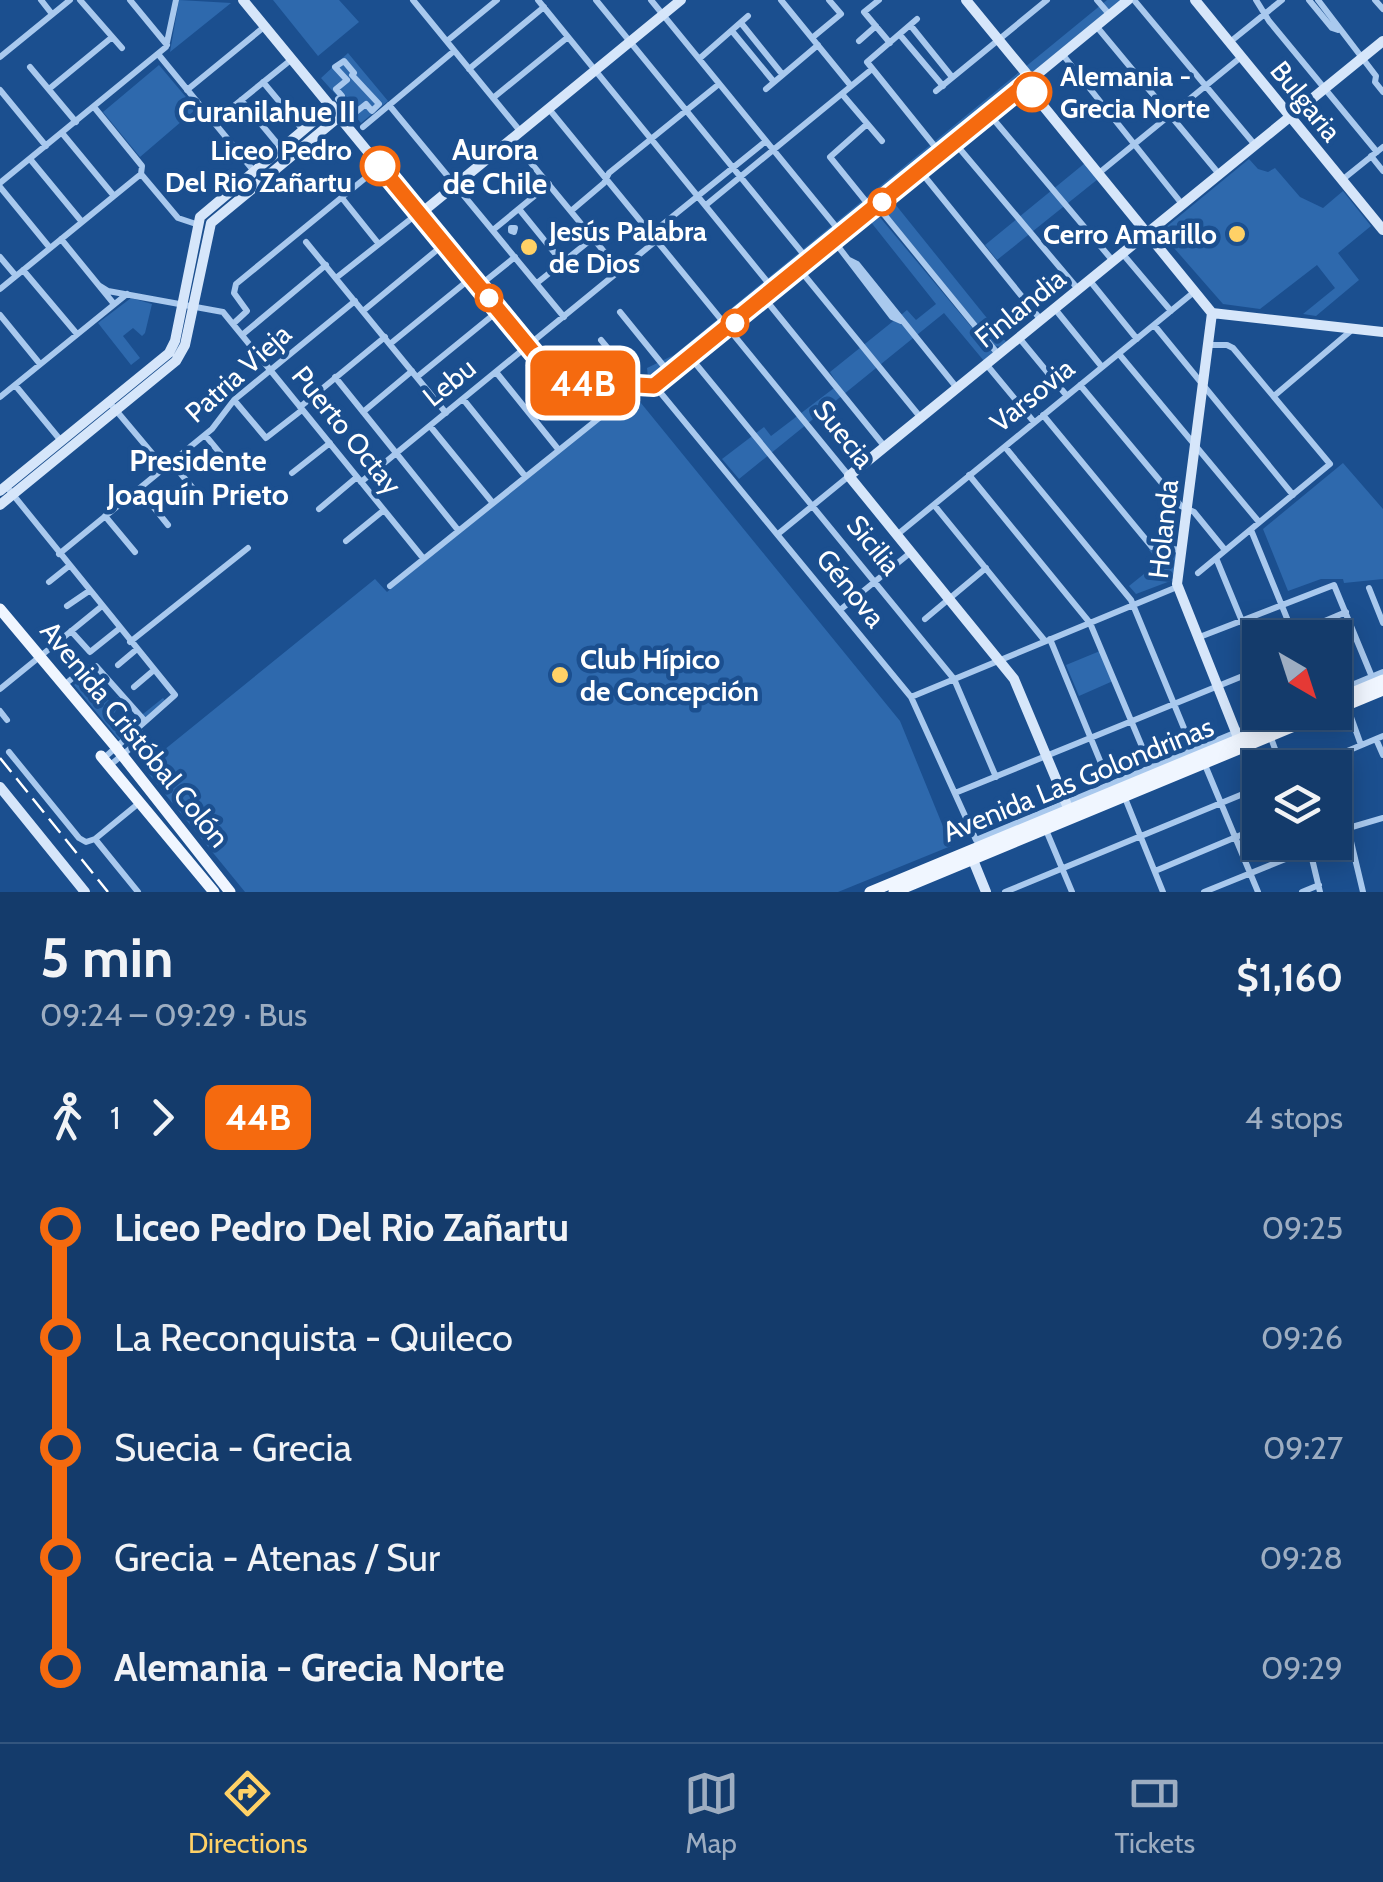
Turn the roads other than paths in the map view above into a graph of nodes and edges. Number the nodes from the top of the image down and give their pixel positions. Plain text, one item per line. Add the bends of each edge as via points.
1 (41, 0) edge
2 (70, 0) edge
3 (80, 0) edge
4 (130, 0) edge
5 (176, 0) edge
6 (413, 0) edge
7 (429, 0) edge
8 (497, 0) edge
9 (538, 0) edge
10 (596, 0) edge
11 (650, 0) edge
12 (681, 0) edge
13 (780, 0) edge
14 (830, 0) edge
15 (879, 0) edge
16 (966, 0) edge
17 (1097, 0) edge
18 (1131, 0) edge
19 (1194, 0) edge
20 (1256, 0) edge
21 (1282, 0) edge
22 (1309, 0) edge
23 (1318, 0) edge
24 (1376, 0) edge
25 (248, 1) edge
26 (1044, 1) edge
27 (420, 8) junction
28 (544, 8) junction
29 (1383, 9) edge
30 (52, 14) junction
31 (1265, 14) junction
32 (663, 15) junction
33 (1110, 15) junction
34 (748, 16) dead end
35 (918, 19) dead end
36 (741, 24) junction
37 (266, 26) junction
38 (876, 26) junction
39 (910, 26) junction
40 (1096, 26) junction
41 (1338, 30) junction
42 (732, 31) junction
43 (900, 35) junction
44 (568, 36) junction
45 (111, 38) junction
46 (812, 38) junction
47 (998, 39) junction
48 (1383, 40) edge
49 (447, 41) junction
50 (859, 41) dead end
51 (630, 42) junction
52 (1229, 42) junction
53 (890, 43) junction
54 (167, 45) junction
55 (818, 45) junction
56 (122, 48) dead end
57 (454, 51) junction
58 (158, 54) junction
59 (1062, 54) junction
60 (0, 57) edge
61 (1241, 57) junction
62 (293, 58) junction
63 (1361, 58) junction
64 (698, 59) junction
65 (869, 66) junction
66 (30, 67) dead end
67 (469, 69) junction
68 (595, 70) junction
69 (782, 74) junction
70 (952, 77) junction
71 (1379, 77) edge
72 (263, 82) junction
73 (774, 82) junction
74 (1028, 82) junction
75 (719, 84) junction
76 (1206, 85) junction
77 (851, 86) junction
78 (1325, 88) junction
79 (49, 89) junction
80 (766, 89) dead end
81 (0, 90) edge
82 (188, 90) junction
83 (1383, 92) edge
84 (842, 94) junction
85 (493, 98) junction
86 (242, 100) junction
87 (388, 105) junction
88 (94, 107) junction
89 (548, 108) junction
90 (686, 110) junction
91 (336, 111) junction
92 (372, 111) joint
93 (989, 114) junction
94 (1170, 115) junction
95 (1290, 116) junction
96 (76, 122) junction
97 (214, 122) junction
98 (866, 124) junction
99 (362, 127) dead end
100 (302, 130) junction
101 (62, 133) junction
102 (516, 135) junction
103 (652, 139) junction
104 (766, 140) junction
105 (882, 141) dead end
106 (954, 142) junction
107 (1134, 144) junction
108 (1255, 145) junction
109 (46, 146) junction
110 (281, 148) junction
111 (773, 150) junction
112 (1377, 152) edge
113 (940, 154) junction
114 (30, 159) junction
115 (380, 166) junction
116 (733, 167) junction
117 (253, 170) junction
118 (920, 171) junction
119 (1383, 171) edge
120 (1099, 173) junction
121 (141, 174) junction
122 (1219, 174) junction
123 (741, 177) junction
124 (606, 178) junction
125 (1342, 180) junction
126 (548, 184) junction
127 (0, 185) edge
128 (455, 185) junction
129 (239, 190) junction
130 (114, 196) junction
131 (698, 196) junction
132 (342, 198) junction
133 (1182, 204) junction
134 (706, 205) junction
135 (875, 208) junction
136 (519, 209) junction
137 (570, 211) junction
138 (420, 214) junction
139 (82, 222) junction
140 (196, 224) junction
141 (1382, 228) edge
142 (493, 230) junction
143 (652, 233) junction
144 (1147, 233) junction
145 (593, 238) junction
146 (838, 238) junction
147 (61, 239) junction
148 (658, 240) junction
149 (306, 242) dead end
150 (378, 244) junction
151 (444, 244) junction
152 (50, 248) junction
153 (0, 257) edge
154 (514, 257) junction
155 (1118, 257) junction
156 (810, 261) junction
157 (562, 262) junction
158 (326, 266) junction
159 (24, 270) junction
160 (799, 270) junction
161 (620, 271) junction
162 (16, 276) junction
163 (336, 278) junction
164 (1089, 280) junction
165 (475, 281) junction
166 (536, 284) junction
167 (100, 286) junction
168 (0, 289) edge
169 (774, 290) junction
170 (1078, 290) junction
171 (1195, 292) junction
172 (127, 294) junction
173 (764, 298) junction
174 (355, 301) junction
175 (114, 304) junction
176 (187, 305) junction
177 (1054, 308) junction
178 (363, 310) junction
179 (499, 310) junction
180 (620, 312) dead end
181 (1170, 312) junction
182 (1212, 312) junction
183 (0, 315) edge
184 (564, 317) junction
185 (1041, 320) junction
186 (233, 324) junction
187 (1154, 325) junction
188 (728, 328) junction
189 (1352, 329) junction
190 (1383, 332) edge
191 (77, 335) junction
192 (242, 335) junction
193 (1019, 338) junction
194 (1137, 339) junction
195 (387, 340) junction
196 (600, 340) dead end
197 (1208, 345) junction
198 (528, 346) junction
199 (998, 354) junction
200 (1119, 354) junction
201 (692, 358) junction
202 (40, 364) junction
203 (986, 364) junction
204 (1102, 367) junction
205 (270, 370) junction
206 (496, 372) junction
207 (414, 374) junction
208 (670, 375) junction
209 (336, 378) junction
210 (15, 385) junction
211 (1080, 385) junction
212 (1203, 385) junction
213 (639, 386) junction
214 (656, 386) junction
215 (957, 388) junction
216 (1, 394) edge
217 (1067, 396) junction
218 (1274, 396) junction
219 (234, 400) junction
220 (463, 400) junction
221 (113, 406) junction
222 (301, 408) junction
223 (363, 412) junction
224 (446, 413) junction
225 (1044, 415) junction
226 (921, 418) junction
227 (1034, 422) junction
228 (430, 426) junction
229 (204, 435) junction
230 (330, 444) junction
231 (64, 445) junction
232 (1195, 445) junction
233 (1005, 446) junction
234 (884, 447) junction
235 (558, 448) junction
236 (397, 454) junction
237 (156, 458) dead end
238 (171, 462) junction
239 (234, 470) dead end
240 (292, 473) dead end
241 (969, 475) junction
242 (525, 476) junction
243 (849, 476) junction
244 (359, 480) junction
245 (139, 488) junction
246 (6, 490) edge
247 (1293, 495) junction
248 (200, 498) dead end
249 (492, 502) junction
250 (934, 504) junction
251 (0, 505) edge
252 (813, 506) junction
253 (319, 508) dead end
254 (384, 510) junction
255 (1186, 510) junction
256 (105, 516) junction
257 (1259, 522) junction
258 (168, 525) dead end
259 (458, 530) junction
260 (1250, 530) junction
261 (778, 534) junction
262 (897, 534) junction
263 (346, 541) dead end
264 (248, 548) dead end
265 (1181, 550) junction
266 (1225, 550) junction
267 (135, 552) dead end
268 (911, 552) junction
269 (58, 554) junction
270 (423, 558) junction
271 (1216, 558) junction
272 (69, 566) junction
273 (986, 568) junction
274 (1198, 572) dead end
275 (49, 582) dead end
276 (875, 582) junction
277 (390, 586) dead end
278 (1177, 587) junction
279 (1368, 588) dead end
280 (88, 590) junction
281 (950, 598) junction
282 (1134, 605) junction
283 (1282, 605) junction
284 (67, 606) dead end
285 (102, 606) junction
286 (0, 609) edge
287 (840, 610) junction
288 (1346, 612) junction
289 (925, 619) dead end
290 (1244, 620) edge
291 (1288, 620) edge
292 (1329, 620) edge
293 (1242, 621) joint
294 (1090, 623) junction
295 (1383, 623) edge
296 (120, 628) junction
297 (71, 630) junction
298 (1197, 638) junction
299 (1048, 640) junction
300 (130, 642) junction
301 (137, 650) junction
302 (40, 656) junction
303 (1000, 660) junction
304 (118, 665) dead end
305 (154, 670) junction
306 (1383, 672) edge
307 (1242, 675) edge
308 (954, 679) junction
309 (1378, 679) edge
310 (64, 685) junction
311 (1217, 686) junction
312 (134, 687) dead end
313 (1352, 687) edge
314 (0, 689) edge
315 (1383, 690) edge
316 (912, 696) junction
317 (1352, 696) edge
318 (1352, 701) edge
319 (1174, 704) junction
320 (0, 711) edge
321 (7, 720) dead end
322 (144, 720) junction
323 (1132, 721) junction
324 (136, 728) junction
325 (1258, 730) edge
326 (1258, 730) edge
327 (1351, 730) edge
328 (1090, 738) junction
329 (1380, 738) edge
330 (1237, 741) junction
331 (1361, 745) junction
332 (118, 750) junction
333 (1193, 750) junction
334 (1349, 750) edge
335 (9, 752) dead end
336 (1383, 755) edge
337 (1047, 756) junction
338 (105, 760) joint
339 (1204, 764) junction
340 (1151, 768) junction
341 (996, 777) junction
342 (1110, 785) junction
343 (0, 787) edge
344 (955, 793) junction
345 (1242, 794) edge
346 (1124, 797) junction
347 (139, 803) junction
348 (1221, 803) junction
349 (1073, 809) junction
350 (1383, 818) edge
351 (1352, 828) edge
352 (1046, 830) junction
353 (1242, 835) edge
354 (1140, 836) junction
355 (1235, 838) junction
356 (95, 839) junction
357 (976, 840) junction
358 (1352, 846) edge
359 (972, 860) junction
360 (1278, 860) edge
361 (1313, 860) edge
362 (1062, 868) junction
363 (1154, 870) junction
364 (1250, 873) junction
365 (921, 882) edge
366 (1320, 889) edge
367 (85, 892) edge
368 (138, 892) edge
369 (214, 892) edge
370 (230, 892) edge
371 (870, 892) edge
372 (894, 892) edge
373 (986, 892) edge
374 (1004, 892) edge
375 (1072, 892) edge
376 (1164, 892) edge
377 (1204, 892) edge
378 (1258, 892) edge
379 (1302, 892) edge
380 (1363, 892) edge

1 - 30 street
2 - 30 street
3 - 45 street
4 - 54 street
5 - 54 street
6 - 27 street
7 - 27 street
8 - 49 street
9 - 28 street
10 - 51 street
11 - 32 street
12 - 32 street
13 - 46 street
14 - 46 street via 841,14
15 - 38 street via 864,12
16 - 47 street
17 - 33 street
18 - 33 street
18 - 76 street
19 - 52 street, Bulgaria
20 - 31 street
21 - 31 street
22 - 41 street
23 - 41 street
24 - 29 street
25 - 37 street
26 - 47 street
27 - 49 street
28 - 44 street
28 - 67 street
30 - 60 street
31 - 52 street
31 - 78 street
32 - 51 street
32 - 64 street
33 - 40 street
34 - 36 street
35 - 39 street
36 - 42 street
36 - 69 street
37 - 62 street
37 - 82 street
38 - 50 street
38 - 53 street
39 - 43 street
39 - 70 street
40 - 59 street
40 - 94 street
41 - 63 street
42 - 64 street
42 - 73 street
43 - 53 street
43 - 70 street via 939,89
44 - 68 street
44 - 85 street
45 - 56 street
45 - 79 street
46 - 55 street
47 - 70 street
47 - 74 street
48 - 63 street, Finlandia
49 - 57 street
51 - 68 street
51 - 90 street
52 - 61 street, Bulgaria
53 - 65 street
54 - 58 street
55 - 69 street
55 - 77 street
57 - 67 street
57 - 87 street
58 - 82 street
58 - 88 street
59 - 74 street
59 - 107 street
61 - 76 street
61 - 95 street, Bulgaria
62 - 72 street
62 - 91 street
63 - 71 street
63 - 78 street, Finlandia
64 - 75 street
65 - 77 street
65 - 113 street
66 - 79 street
67 - 85 street
68 - 89 street
68 - 103 street
69 - 73 street
71 - 83 street via 1375,82
72 - 86 street
72 - 100 street
73 - 80 street
74 - 93 street
74 - 120 street
75 - 90 street
75 - 104 street
76 - 94 street
76 - 108 street
77 - 84 street
78 - 95 street, Finlandia
78 - 112 street
79 - 96 street
81 - 109 street
82 - 97 street
84 - 98 street
84 - 111 street
85 - 102 street
86 - 97 street
86 - 110 street
87 - 99 street
87 - 128 street
88 - 96 street
88 - 121 street via 142,166
89 - 102 street
89 - 124 street, Suecia
90 - 103 street
90 - 116 street
91 - 100 street
91 - 115 street
91 - 129 street
92 - 92 street via 379,104 344,61 336,67 346,80 336,89 338,99 350,112 366,104
93 - 106 street
93 - 155 street
94 - 107 street
94 - 122 street
95 - 108 street, Finlandia
95 - 125 street, Bulgaria
96 - 101 street
97 - 117 street
98 - 105 street
98 - 135 street via 830,157
100 - 110 street
101 - 109 street
101 - 130 street
102 - 126 street
102 - 128 street
103 - 124 street
103 - 131 street
104 - 111 street
104 - 116 street
106 - 113 street
106 - 170 street
107 - 120 street
107 - 133 street
108 - 122 street, Finlandia
109 - 114 street
110 - 117 street
111 - 123 street
111 - 146 street
112 - 119 street
112 - 125 street
113 - 118 street
114 - 127 street
114 - 139 street
115 - 132 street
115 - 138 street
116 - 123 street
116 - 131 street
117 - 129 street
118 - 135 street
118 - 185 street
120 - 144 street
121 - 130 street
121 - 140 street via 178,218
122 - 133 street, Finlandia
123 - 134 street
123 - 156 street
124 - 137 street
124 - 143 street, Suecia
125 - 141 street, Bulgaria
126 - 136 street
126 - 137 street
127 - 152 street
128 - 138 street
128 - 142 street
129 - 140 street via 204,211
129 - 176 street via 209,226
130 - 139 street
131 - 134 street
131 - 143 street
132 - 150 street
132 - 186 street via 236,284 234,293 247,311
133 - 144 street, Finlandia
134 - 169 street
135 - 146 street
135 - 199 street
136 - 142 street
136 - 157 street
137 - 145 street
138 - 150 street
138 - 151 street
139 - 147 street
140 - 176 street
142 - 154 street
143 - 148 street, Suecia
144 - 155 street, Finlandia
144 - 171 street
145 - 157 street
145 - 161 street
146 - 156 street
146 - 215 street via 849,260
147 - 152 street
147 - 167 street
148 - 161 street, Lebu
148 - 188 street, Suecia
149 - 158 street
150 - 163 street
151 - 165 street
151 - 178 street
152 - 159 street
153 - 162 street
154 - 165 street
154 - 166 street
155 - 164 street, Finlandia
155 - 181 street
156 - 160 street
157 - 166 street
158 - 163 street
158 - 192 street
159 - 162 street
159 - 191 street
160 - 169 street
160 - 226 street
161 - 184 street, Lebu
162 - 168 street
163 - 174 street
164 - 170 street, Finlandia
164 - 194 street
165 - 179 street
165 - 195 street
166 - 184 street
167 - 172 street, Puerto Octay
167 - 175 street
169 - 173 street
170 - 177 street, Finlandia
171 - 181 street, Varsovia
171 - 182 street
172 - 175 street
172 - 176 street, Puerto Octay
173 - 188 street
173 - 234 street
174 - 178 street
174 - 205 street, Patria Vieja
175 - 191 street
176 - 186 street, Puerto Octay via 221,311
176 - 221 street via 178,357
177 - 185 street, Finlandia
177 - 204 street
178 - 195 street
179 - 198 street
179 - 207 street
180 - 208 street
181 - 187 street, Varsovia
182 - 189 street
182 - 197 street, Holanda
183 - 202 street
184 - 198 street, Lebu
185 - 193 street, Finlandia
186 - 192 street, Puerto Octay
187 - 194 street, Varsovia
187 - 212 street
188 - 201 street
188 - 243 street, Suecia
189 - 190 street
189 - 218 street
191 - 202 street
192 - 205 street, Puerto Octay
193 - 199 street, Finlandia
193 - 217 street
194 - 200 street, Varsovia
195 - 207 street
195 - 209 street
196 - 213 street
197 - 212 street, Holanda
197 - 218 street via 1232,346
198 - 206 street, Lebu
198 - 213 street via 558,381
199 - 203 street, Finlandia
200 - 204 street, Varsovia
200 - 232 street
201 - 208 street
201 - 252 street, Sicilia
202 - 210 street
203 - 215 street, Finlandia
203 - 227 street
204 - 211 street, Varsovia
205 - 219 street, Patria Vieja
205 - 222 street, Puerto Octay
206 - 220 street, Lebu
206 - 235 street
207 - 223 street
207 - 224 street
208 - 214 street
209 - 222 street
209 - 223 street
210 - 216 street
210 - 231 street
211 - 217 street, Varsovia
211 - 255 street
212 - 232 street, Holanda
212 - 247 street
213 - 214 street
213 - 235 street
214 - 261 street, Génova
215 - 226 street, Finlandia
217 - 225 street, Varsovia
218 - 247 street via 1330,464
219 - 222 street via 266,438
219 - 229 street, Patria Vieja
220 - 224 street, Lebu
220 - 242 street
221 - 231 street
221 - 237 street
222 - 230 street, Puerto Octay
223 - 236 street
224 - 228 street, Lebu
225 - 227 street, Varsovia
225 - 265 street via 1154,548
226 - 234 street, Finlandia
227 - 233 street, Varsovia
228 - 236 street, Lebu
228 - 249 street
229 - 238 street, Patria Vieja
229 - 239 street
230 - 240 street
230 - 244 street, Puerto Octay
231 - 246 street
232 - 255 street, Holanda
232 - 257 street
233 - 241 street, Varsovia
233 - 282 street
234 - 243 street, Finlandia
235 - 242 street
236 - 244 street, Lebu
236 - 259 street
238 - 245 street, Patria Vieja
238 - 248 street
241 - 250 street, Varsovia
241 - 294 street
242 - 249 street
243 - 252 street, Finlandia
243 - 262 street, Suecia
244 - 253 street, Lebu
244 - 254 street, Puerto Octay
245 - 256 street, Patria Vieja
245 - 258 street
246 - 251 street
246 - 269 street
247 - 257 street
249 - 259 street
250 - 262 street, Varsovia
250 - 273 street
252 - 261 street, Finlandia
252 - 276 street, Sicilia
254 - 263 street
254 - 270 street, Puerto Octay
255 - 265 street, Holanda
255 - 266 street
256 - 267 street
256 - 269 street, Patria Vieja
257 - 260 street
259 - 270 street
260 - 266 street
260 - 283 street
261 - 287 street, Génova
262 - 268 street, Suecia
264 - 300 street
265 - 278 street, Holanda
266 - 271 street
268 - 276 street
268 - 281 street, Suecia
269 - 272 street
270 - 277 street
271 - 274 street
271 - 293 street
272 - 275 street
272 - 280 street
273 - 281 street
273 - 299 street
276 - 287 street
276 - 308 street, Sicilia
278 - 282 street
278 - 298 street, Holanda
279 - 295 street
280 - 284 street
280 - 285 street
281 - 289 street
281 - 303 street, Suecia
282 - 294 street
282 - 319 street
283 - 288 street via 1334,585
283 - 290 street
283 - 291 street
285 - 296 street
285 - 297 street
286 - 302 main road, Avenida Cristóbal Colón
287 - 316 street, Génova
288 - 292 street
288 - 309 street
293 - 298 street
294 - 299 street
294 - 323 street
296 - 297 street via 90,652
296 - 300 street
297 - 302 street
298 - 311 street, Holanda
299 - 303 street
299 - 328 street
300 - 301 street
301 - 304 street
301 - 305 street
302 - 310 main road, Avenida Cristóbal Colón
302 - 314 street
303 - 308 street
303 - 337 street, Suecia
305 - 312 street
305 - 322 street via 174,695
306 - 309 street, Avenida Las Golondrinas
307 - 311 street
308 - 316 street
308 - 341 street, Sicilia
309 - 313 street, Avenida Las Golondrinas
309 - 317 main road, Avenida Las Golondrinas
310 - 322 street via 96,666
310 - 332 main road, Avenida Cristóbal Colón
311 - 319 street
311 - 330 street, Holanda
315 - 318 main road, Avenida Las Golondrinas
316 - 344 street, Génova
319 - 323 street
319 - 333 street
320 - 321 street
322 - 324 street
323 - 328 street
323 - 340 street
324 - 332 street
324 - 332 street via 144,737
325 - 330 main road, Avenida Las Golondrinas
326 - 330 street, Avenida Las Golondrinas
327 - 331 street
328 - 337 street
328 - 342 street
329 - 331 street
329 - 336 street
330 - 333 street, Avenida Las Golondrinas
330 - 339 main road, Avenida Las Golondrinas
330 - 349 main road, Avenida Las Golondrinas
331 - 334 street
332 - 338 street
332 - 370 main road, Avenida Cristóbal Colón
333 - 340 street, Avenida Las Golondrinas
335 - 356 street via 79,838
337 - 341 street
337 - 349 street, Suecia
338 - 347 main road, Avenida Cristóbal Colón
339 - 346 main road, Avenida Las Golondrinas
339 - 348 street
340 - 342 street, Avenida Las Golondrinas
341 - 344 street
342 - 349 street, Avenida Las Golondrinas
343 - 367 street
344 - 357 street, Génova
345 - 348 street
346 - 349 main road, Avenida Las Golondrinas
346 - 354 street
347 - 356 street
347 - 369 main road, Avenida Cristóbal Colón
348 - 354 street
348 - 355 street
349 - 352 main road, Avenida Las Golondrinas
349 - 357 street, Avenida Las Golondrinas
349 - 365 main road, Avenida Las Golondrinas
350 - 351 street
352 - 359 main road, Avenida Las Golondrinas
352 - 362 street
353 - 355 street
354 - 362 street
354 - 363 street
355 - 363 street
355 - 364 street
356 - 368 street
357 - 365 main road via 943,855
358 - 380 street
359 - 365 main road, Avenida Las Golondrinas
359 - 373 street
360 - 364 street
361 - 366 street
362 - 374 street
362 - 375 street
363 - 376 street
364 - 377 street
364 - 378 street
365 - 371 main road, Avenida Las Golondrinas
365 - 372 main road, Avenida Las Golondrinas
366 - 379 street

